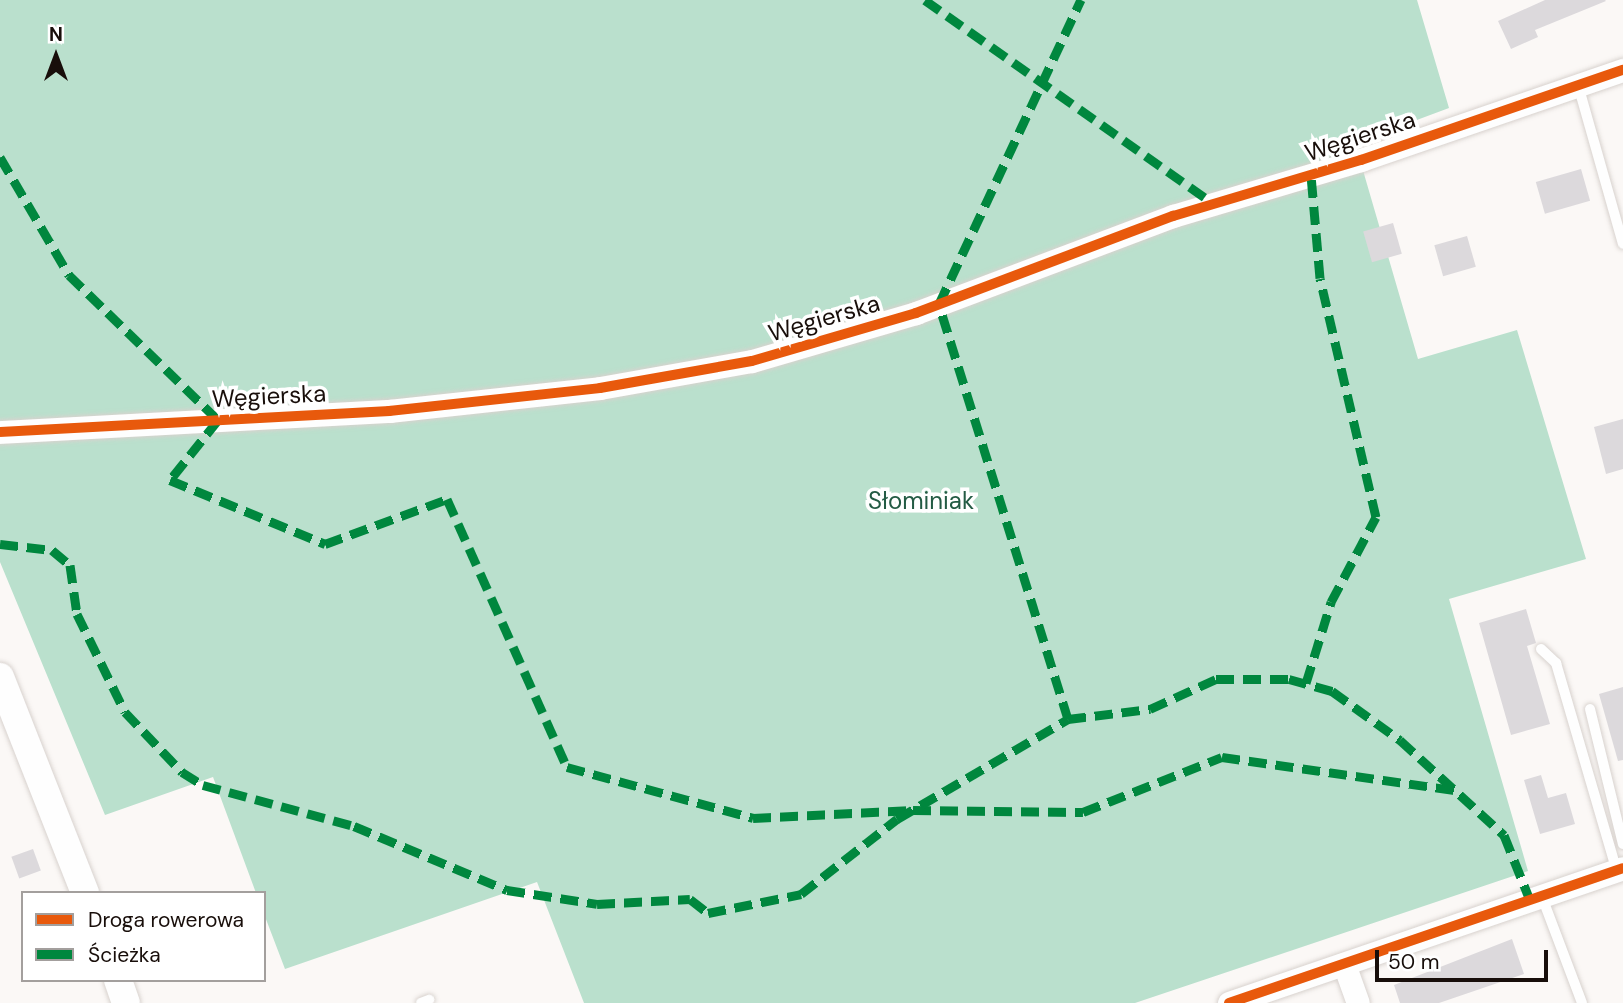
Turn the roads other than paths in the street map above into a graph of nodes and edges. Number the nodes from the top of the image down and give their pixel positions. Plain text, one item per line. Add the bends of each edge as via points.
1 (1623, 70) edge
2 (1578, 85) junction
3 (1623, 244) edge
4 (0, 432) edge
5 (1541, 649) dead end
6 (0, 677) edge
7 (1590, 709) dead end
8 (1623, 844) edge
9 (1620, 869) edge
10 (84, 891) edge
11 (1542, 897) junction
12 (1344, 964) junction
13 (119, 982) edge
14 (126, 1003) edge
15 (1229, 1003) edge
16 (1358, 1003) edge
17 (1582, 1003) edge

1 - 2 street, Węgierska
2 - 3 lane
2 - 4 street, Węgierska via 1361,160 1173,216 916,313 752,361 600,388 389,411
5 - 9 lane via 1556,663
6 - 10 street
7 - 8 lane
9 - 11 street
11 - 12 street
11 - 17 lane
12 - 15 street
12 - 16 street
13 - 14 street

